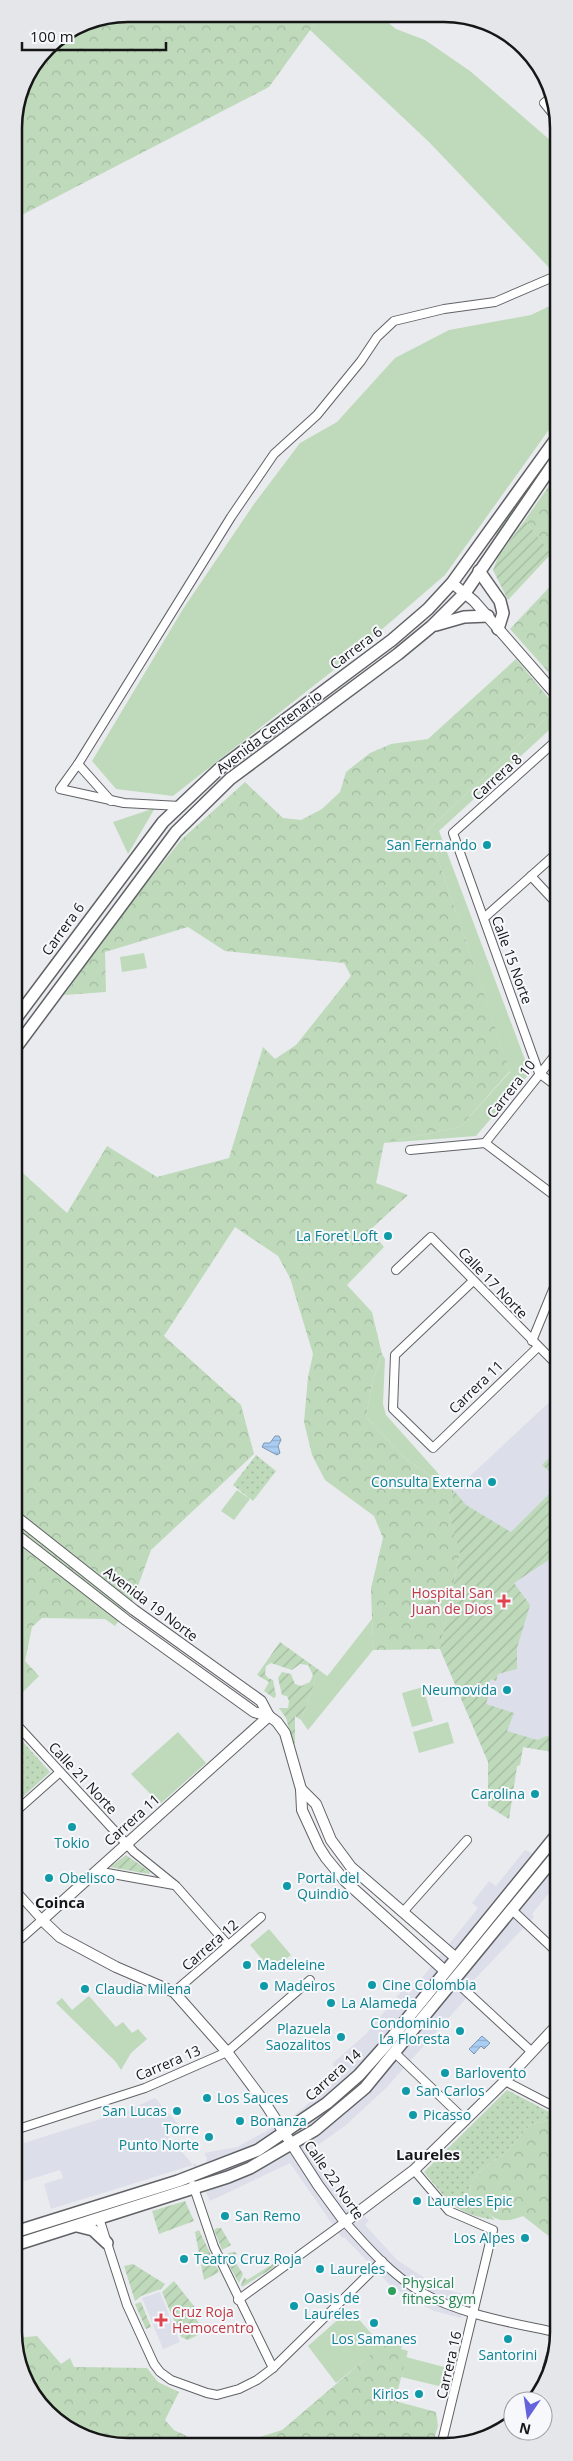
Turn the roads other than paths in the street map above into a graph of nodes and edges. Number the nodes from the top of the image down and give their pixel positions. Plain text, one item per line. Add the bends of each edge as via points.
1 (550, 278) edge
2 (550, 447) edge
3 (550, 468) edge
4 (479, 570) junction
5 (452, 583) junction
6 (464, 593) junction
7 (488, 616) junction
8 (432, 626) junction
9 (498, 629) junction
10 (550, 688) edge
11 (550, 746) edge
12 (78, 764) junction
13 (111, 800) junction
14 (180, 806) junction
15 (453, 833) joint
16 (550, 859) edge
17 (531, 876) junction
18 (550, 897) edge
19 (484, 918) junction
20 (23, 1009) edge
21 (23, 1038) edge
22 (550, 1060) edge
23 (539, 1073) junction
24 (550, 1081) edge
25 (485, 1143) junction
26 (410, 1150) dead end
27 (550, 1192) edge
28 (396, 1270) dead end
29 (473, 1281) junction
30 (550, 1302) edge
31 (535, 1344) junction
32 (550, 1358) edge
33 (22, 1522) edge
34 (22, 1539) edge
35 (269, 1716) junction
36 (22, 1731) edge
37 (60, 1772) junction
38 (302, 1789) junction
39 (22, 1806) edge
40 (467, 1840) dead end
41 (126, 1843) junction
42 (550, 1851) edge
43 (550, 1863) edge
44 (96, 1871) junction
45 (176, 1886) junction
46 (22, 1898) edge
47 (512, 1910) junction
48 (403, 1912) junction
49 (261, 1917) dead end
50 (42, 1920) junction
51 (22, 1938) edge
52 (228, 1945) junction
53 (550, 1946) edge
54 (456, 1958) junction
55 (445, 1971) junction
56 (310, 1980) dead end
57 (454, 1980) junction
58 (174, 1992) junction
59 (550, 2033) edge
60 (226, 2052) junction
61 (532, 2052) junction
62 (395, 2053) junction
63 (505, 2081) junction
64 (550, 2104) edge
65 (465, 2120) junction
66 (22, 2128) edge
67 (286, 2133) junction
68 (292, 2143) junction
69 (414, 2170) junction
70 (190, 2176) junction
71 (194, 2189) junction
72 (99, 2218) junction
73 (346, 2222) junction
74 (73, 2226) junction
75 (22, 2230) edge
76 (22, 2241) edge
77 (107, 2243) junction
78 (382, 2261) junction
79 (238, 2300) junction
80 (474, 2312) junction
81 (550, 2329) edge
82 (273, 2368) junction
83 (443, 2438) edge

1 - 12 street via 494,302 394,321 377,337 361,362 317,415 274,454 231,517
2 - 5 main road, Carrera 6
3 - 4 main road, Avenida Centenario
4 - 6 main road, Avenida Centenario
4 - 9 main road via 500,601 504,613
5 - 6 street
5 - 14 main road, Carrera 6 via 392,640 218,770
6 - 7 street
6 - 8 main road, Avenida Centenario
7 - 8 main road via 458,618
7 - 9 street
8 - 21 main road, Avenida Centenario via 230,779 201,805 154,860
9 - 10 street
11 - 15 street, Carrera 8
12 - 13 street
12 - 13 street via 60,789
13 - 14 street
14 - 20 main road, Carrera 6 via 139,852
15 - 19 street, Calle 15 Norte
16 - 17 street
17 - 18 street
17 - 19 street
19 - 23 street, Calle 15 Norte
22 - 23 street, Carrera 10
23 - 24 street
23 - 25 street, Carrera 10
25 - 26 street
25 - 27 street
28 - 29 street, Calle 17 Norte via 431,1237
29 - 31 street, Calle 17 Norte
29 - 31 street, Carrera 11 via 395,1355 392,1409 433,1448
30 - 31 street, Carrera 11
31 - 32 street, Calle 17 Norte
33 - 35 street, Avenida 19 Norte via 134,1610 261,1702
34 - 35 street, Avenida 19 Norte via 126,1620 254,1712
35 - 38 street, Avenida 19 Norte via 285,1733
35 - 41 street, Carrera 11
36 - 37 street, Calle 21 Norte
37 - 39 street
37 - 41 street, Calle 21 Norte
38 - 48 street, Avenida 19 Norte via 316,1804 331,1840 351,1867
38 - 55 street, Avenida 19 Norte via 302,1810 319,1847 336,1871
40 - 48 street
41 - 44 street, Carrera 11
41 - 45 street, Calle 21 Norte
42 - 54 main road, Carrera 14
43 - 47 main road, Carrera 14
44 - 45 street
44 - 50 street, Carrera 11
45 - 52 street, Calle 21 Norte
46 - 50 street, Calle 22 Norte
47 - 53 street
47 - 57 main road, Carrera 14
48 - 54 street, Avenida 19 Norte
49 - 52 street, Carrera 12
50 - 51 street, Carrera 11
50 - 58 street, Calle 22 Norte via 60,1937 116,1967
52 - 58 street, Carrera 12
54 - 55 main road, Carrera 14
55 - 67 main road, Carrera 14 via 359,2075
56 - 60 street, Carrera 13
57 - 61 street
57 - 62 main road, Carrera 14
58 - 60 street, Calle 22 Norte
59 - 61 street
60 - 66 street, Carrera 13 via 144,2088
60 - 67 street, Calle 22 Norte
61 - 63 street
62 - 65 street
62 - 68 main road, Carrera 14 via 365,2088 315,2130
63 - 64 street
63 - 65 street
65 - 69 street
67 - 68 street, Calle 22 Norte
67 - 70 main road, Carrera 14 via 258,2150
68 - 71 main road, Carrera 14 via 250,2168
68 - 73 street, Calle 22 Norte
69 - 73 street
69 - 80 street, Carrera 16 via 449,2212 493,2230
70 - 71 street
70 - 75 main road, Carrera 14
71 - 72 main road, Carrera 14
71 - 79 street via 214,2247
72 - 74 main road, Carrera 14
72 - 77 street
73 - 78 street, Calle 22 Norte
73 - 79 street
74 - 76 main road, Carrera 14
74 - 77 main road via 87,2227
77 - 82 street via 127,2305 160,2372 171,2380 217,2396 247,2385
78 - 80 street, Calle 22 Norte via 422,2292
78 - 82 street
79 - 82 street
80 - 81 street, Calle 22 Norte
80 - 83 street, Carrera 16

